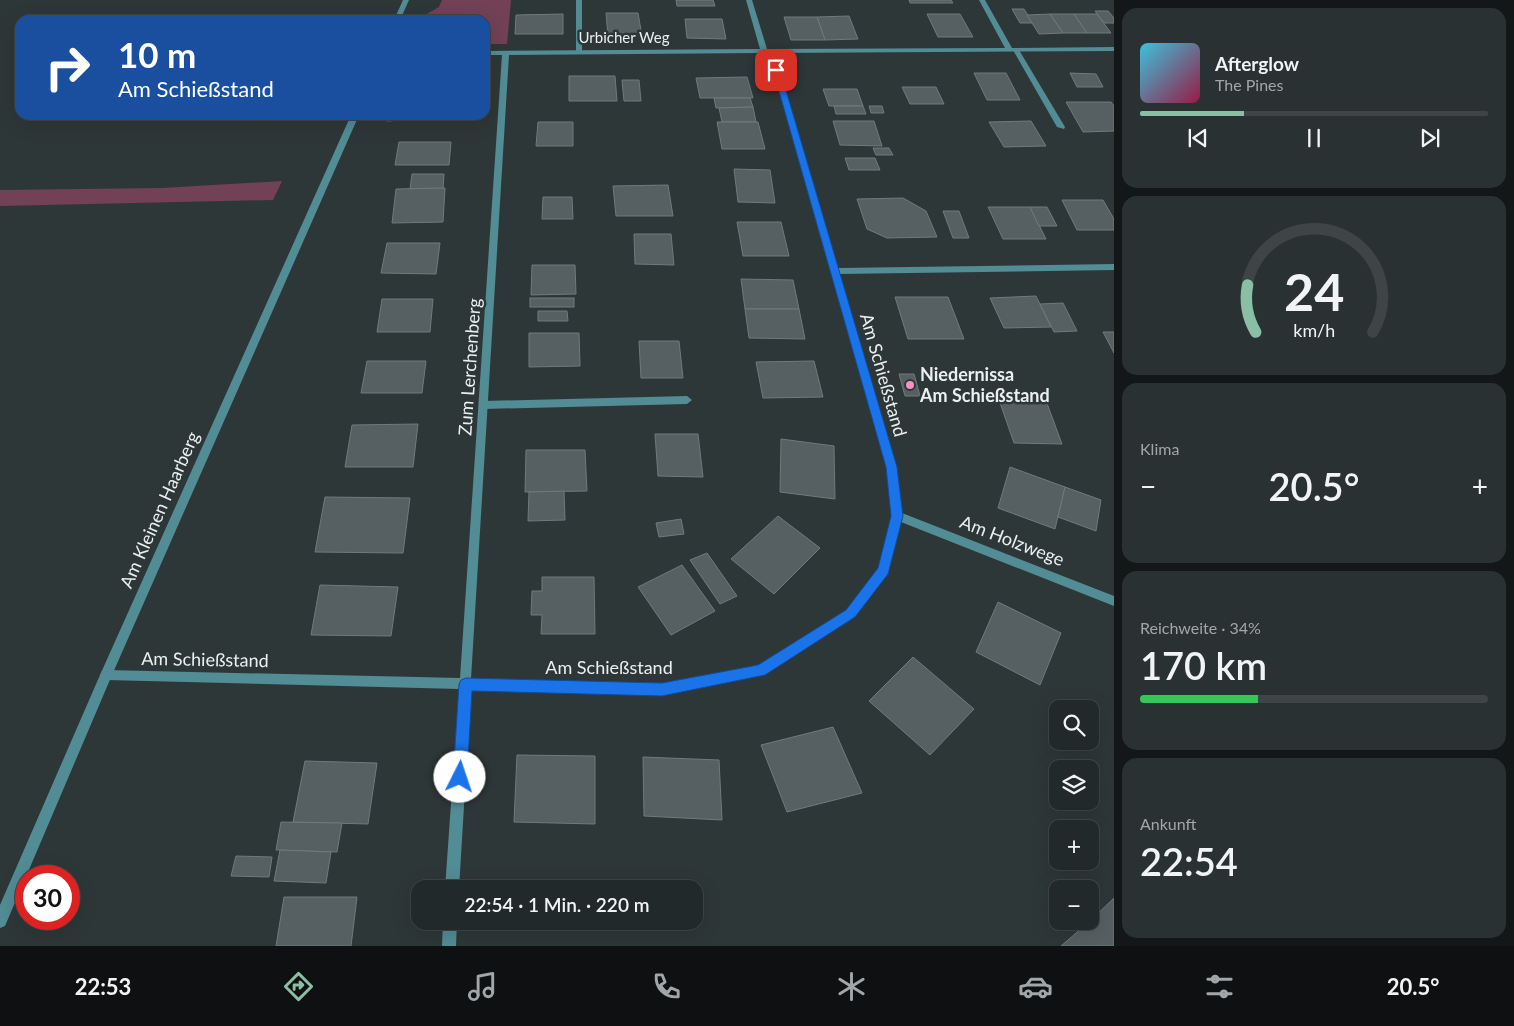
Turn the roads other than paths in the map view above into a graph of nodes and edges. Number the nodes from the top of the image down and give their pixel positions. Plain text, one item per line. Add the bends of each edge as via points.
1 (406, 0) edge
2 (579, 0) edge
3 (748, 0) edge
4 (982, 0) edge
5 (399, 15) edge
6 (1114, 49) edge
7 (1013, 50) junction
8 (490, 52) edge
9 (506, 52) junction
10 (579, 52) junction
11 (767, 52) junction
12 (353, 120) edge
13 (1061, 127) dead end
14 (1114, 267) edge
15 (835, 271) junction
16 (687, 400) dead end
17 (484, 405) junction
18 (897, 516) junction
19 (1114, 601) edge
20 (106, 675) junction
21 (466, 684) junction
22 (453, 880) edge
23 (0, 921) edge
24 (450, 930) edge
25 (449, 946) edge

1 - 5 street
2 - 10 street
3 - 11 street
4 - 7 street
6 - 7 street, Urbicher Weg
7 - 11 street, Urbicher Weg
7 - 13 street
8 - 9 street, Urbicher Weg
9 - 10 street, Urbicher Weg
9 - 17 street, Zum Lerchenberg
10 - 11 street, Urbicher Weg
11 - 15 street, Am Schießstand
12 - 20 street, Am Kleinen Haarberg
14 - 15 street
15 - 18 street, Am Schießstand via 892,467
16 - 17 street
17 - 21 street, Zum Lerchenberg
18 - 19 street, Am Holzwege
18 - 21 street, Am Schießstand via 884,570 851,614 760,670 662,690
20 - 21 street, Am Schießstand
20 - 23 street, Am Kleinen Haarberg
21 - 22 street
24 - 25 street

